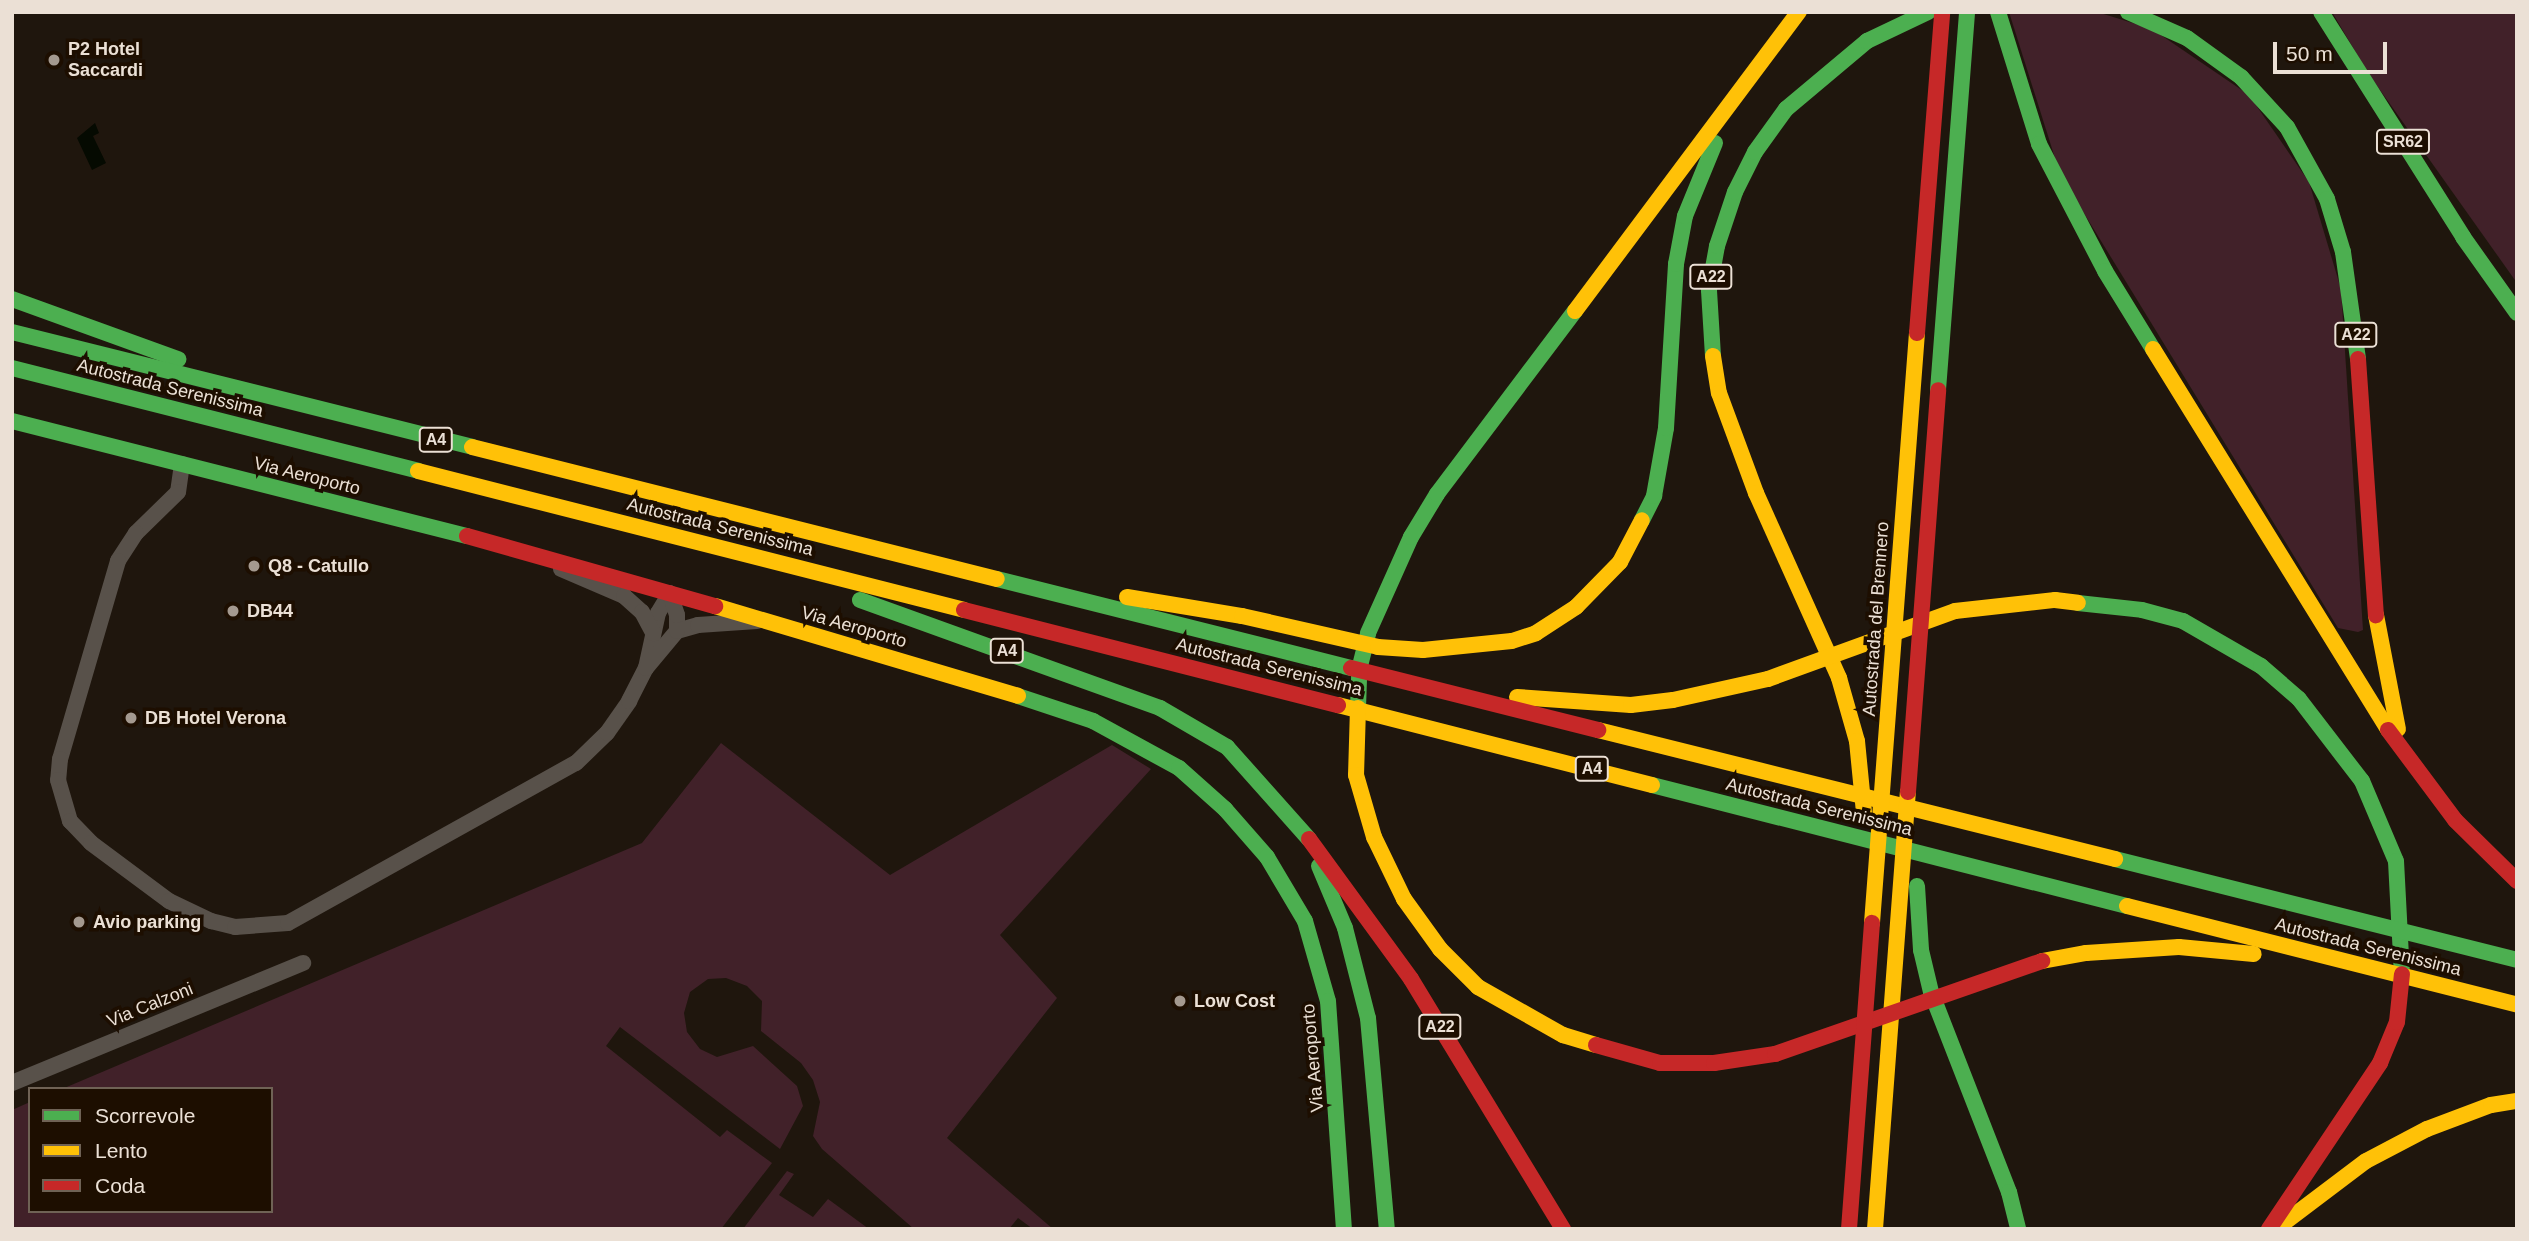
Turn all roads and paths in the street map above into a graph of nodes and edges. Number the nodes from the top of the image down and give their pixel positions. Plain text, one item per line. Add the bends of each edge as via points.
1 (1799, 12) edge
2 (1928, 12) edge
3 (1942, 12) edge
4 (1967, 12) edge
5 (1998, 12) edge
6 (2128, 12) edge
7 (2321, 12) edge
8 (1745, 84) junction
9 (12, 299) edge
10 (2516, 311) edge
11 (12, 332) edge
12 (12, 368) edge
13 (243, 391) junction
14 (12, 421) edge
15 (182, 464) junction
16 (668, 534) junction
17 (860, 547) junction
18 (525, 551) junction
19 (670, 593) junction
20 (763, 620) junction
21 (677, 631) junction
22 (653, 633) junction
23 (646, 668) junction
24 (1396, 682) junction
25 (2407, 751) junction
26 (1306, 834) junction
27 (1871, 869) junction
28 (1909, 874) junction
29 (2517, 881) edge
30 (2517, 960) edge
31 (303, 963) dead end
32 (2517, 1007) edge
33 (12, 1083) edge
34 (2517, 1101) edge
35 (1344, 1229) edge
36 (1387, 1229) edge
37 (1563, 1229) edge
38 (1849, 1229) edge
39 (1875, 1229) edge
40 (2018, 1229) edge
41 (2269, 1229) edge
42 (2278, 1229) edge

1 - 8 main road
2 - 27 main road, A22 via 1867,41 1786,109 1745,172 1712,267 1709,333 1719,393 1766,516 1816,617 1848,702
3 - 27 main road, Autostrada del Brennero via 1883,775
4 - 28 main road
5 - 25 main road, A22 via 2039,144 2079,226 2385,725
6 - 25 main road, A22 via 2187,38 2241,77 2287,127 2327,199 2343,252 2355,323 2377,636 2386,689
7 - 10 main road, SR62 via 2463,237
8 - 17 main road via 1697,179 1685,216 1676,264 1667,428 1644,522 1602,584 1536,633 1488,646 1399,650 1242,616
8 - 32 main road via 1437,494 1379,604 1359,670 1356,775 1374,837 1404,899 1440,949 1479,987 1563,1035 1660,1063 1714,1063 1775,1054 2037,962 2136,948 2239,950 2414,993
9 - 13 main road via 169,355
11 - 13 main road, Autostrada Serenissima / A4
12 - 16 main road, Autostrada Serenissima / A4
13 - 17 main road, Autostrada Serenissima / A4
14 - 15 main road, Via Aeroporto
15 - 18 main road, Via Aeroporto
15 - 23 street via 178,492 136,533 118,561 60,758 58,780 70,821 91,843 187,911 236,927 288,923 576,763 607,733
16 - 26 main road, A4 via 1060,669 1160,709 1227,747
16 - 32 main road, Autostrada Serenissima / A4
17 - 24 main road, Autostrada Serenissima / A4
18 - 19 main road, Via Aeroporto
18 - 22 street via 624,596 642,612
19 - 20 main road, Via Aeroporto
19 - 21 street
19 - 22 street
20 - 21 street
20 - 35 main road, Via Aeroporto via 1093,721 1179,768 1225,809 1267,857 1305,922 1328,1001
21 - 23 street
22 - 23 street
24 - 30 main road, Autostrada Serenissima / A4 via 1961,818
24 - 41 main road via 1553,702 1632,705 1768,679 1955,611 2055,600 2142,610 2183,621 2229,645 2299,699 2362,781 2396,861 2403,908 2404,958 2397,1022 2360,1097
25 - 29 main road, A22 via 2455,820
26 - 36 main road via 1345,928 1368,1018
26 - 37 main road, A22 via 1411,979
27 - 38 main road
28 - 39 main road via 1893,995
28 - 40 main road via 1931,992 2009,1192
31 - 33 street, Via Calzoni
34 - 42 main road via 2491,1105 2427,1129 2366,1161

